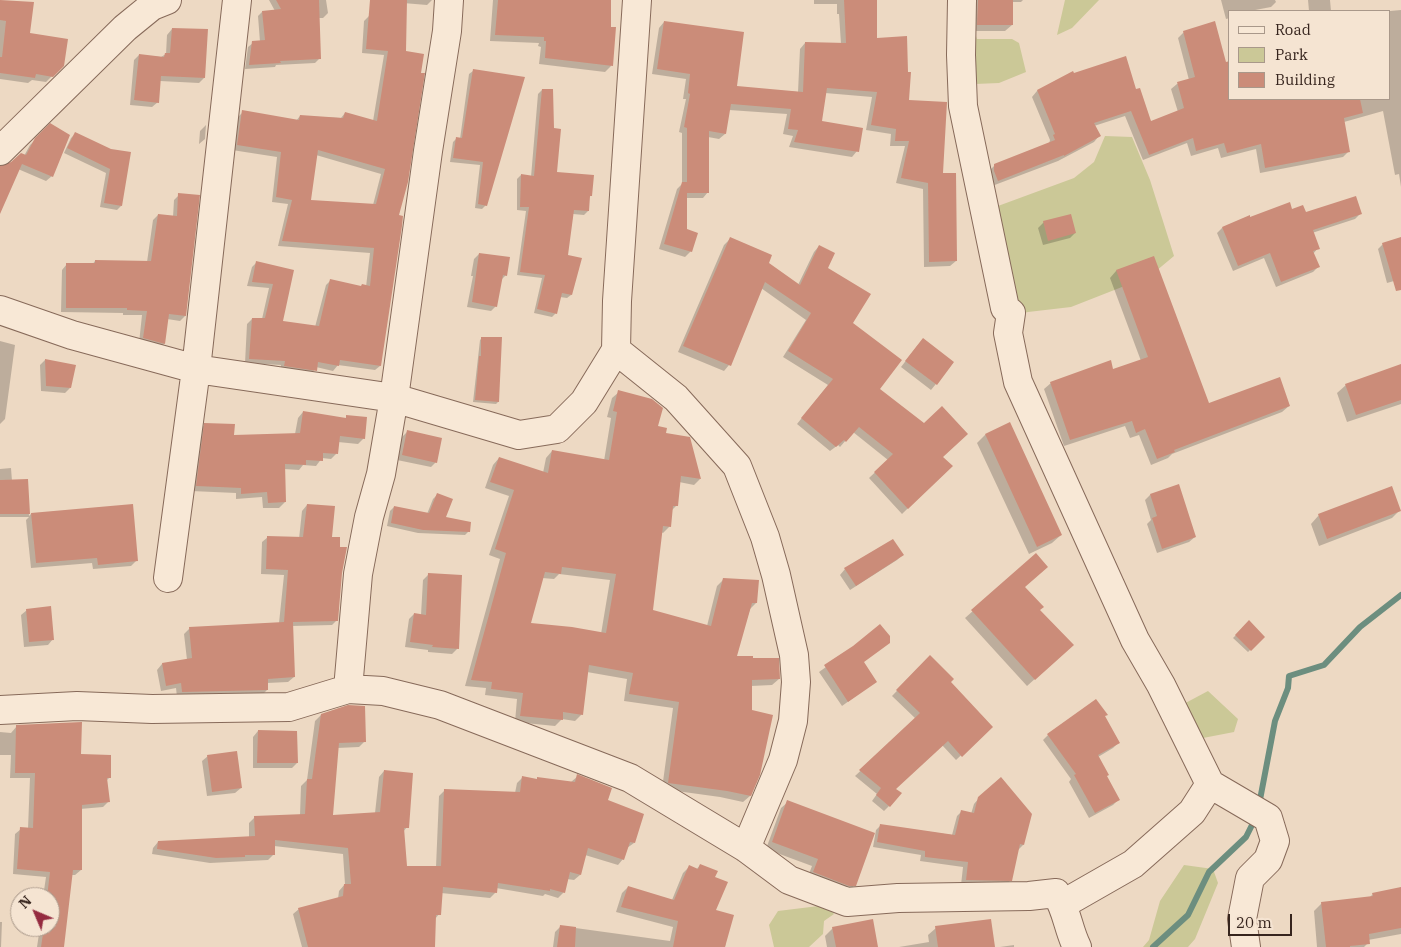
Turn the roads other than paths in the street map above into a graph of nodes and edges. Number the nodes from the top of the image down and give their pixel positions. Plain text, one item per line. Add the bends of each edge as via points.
1 (167, 0) edge
2 (237, 0) edge
3 (450, 0) edge
4 (637, 0) edge
5 (962, 0) edge
6 (0, 151) edge
7 (0, 310) edge
8 (616, 350) junction
9 (196, 369) junction
10 (394, 398) junction
11 (168, 578) dead end
12 (348, 689) junction
13 (0, 710) edge
14 (1210, 784) junction
15 (746, 848) junction
16 (1063, 904) junction
17 (1077, 947) edge
18 (1246, 947) edge

1 - 6 street via 152,6 124,28
2 - 9 street
3 - 10 street
4 - 8 street
5 - 14 street via 963,106 1005,308 1011,313 1008,333 1018,382 1135,640
7 - 9 street via 72,336
8 - 10 street via 584,402 557,428 518,435
8 - 15 street via 676,398 737,466 776,575 794,655 793,721 783,760
9 - 10 street
9 - 11 street
10 - 12 street via 358,574
12 - 13 street via 289,707 152,709 78,706
12 - 15 street via 383,691 440,705 630,778
14 - 16 street via 1192,812 1133,864
14 - 18 street via 1268,818 1275,841 1268,860 1250,878 1242,919
15 - 16 street via 790,880 847,902 1056,894
16 - 17 street

